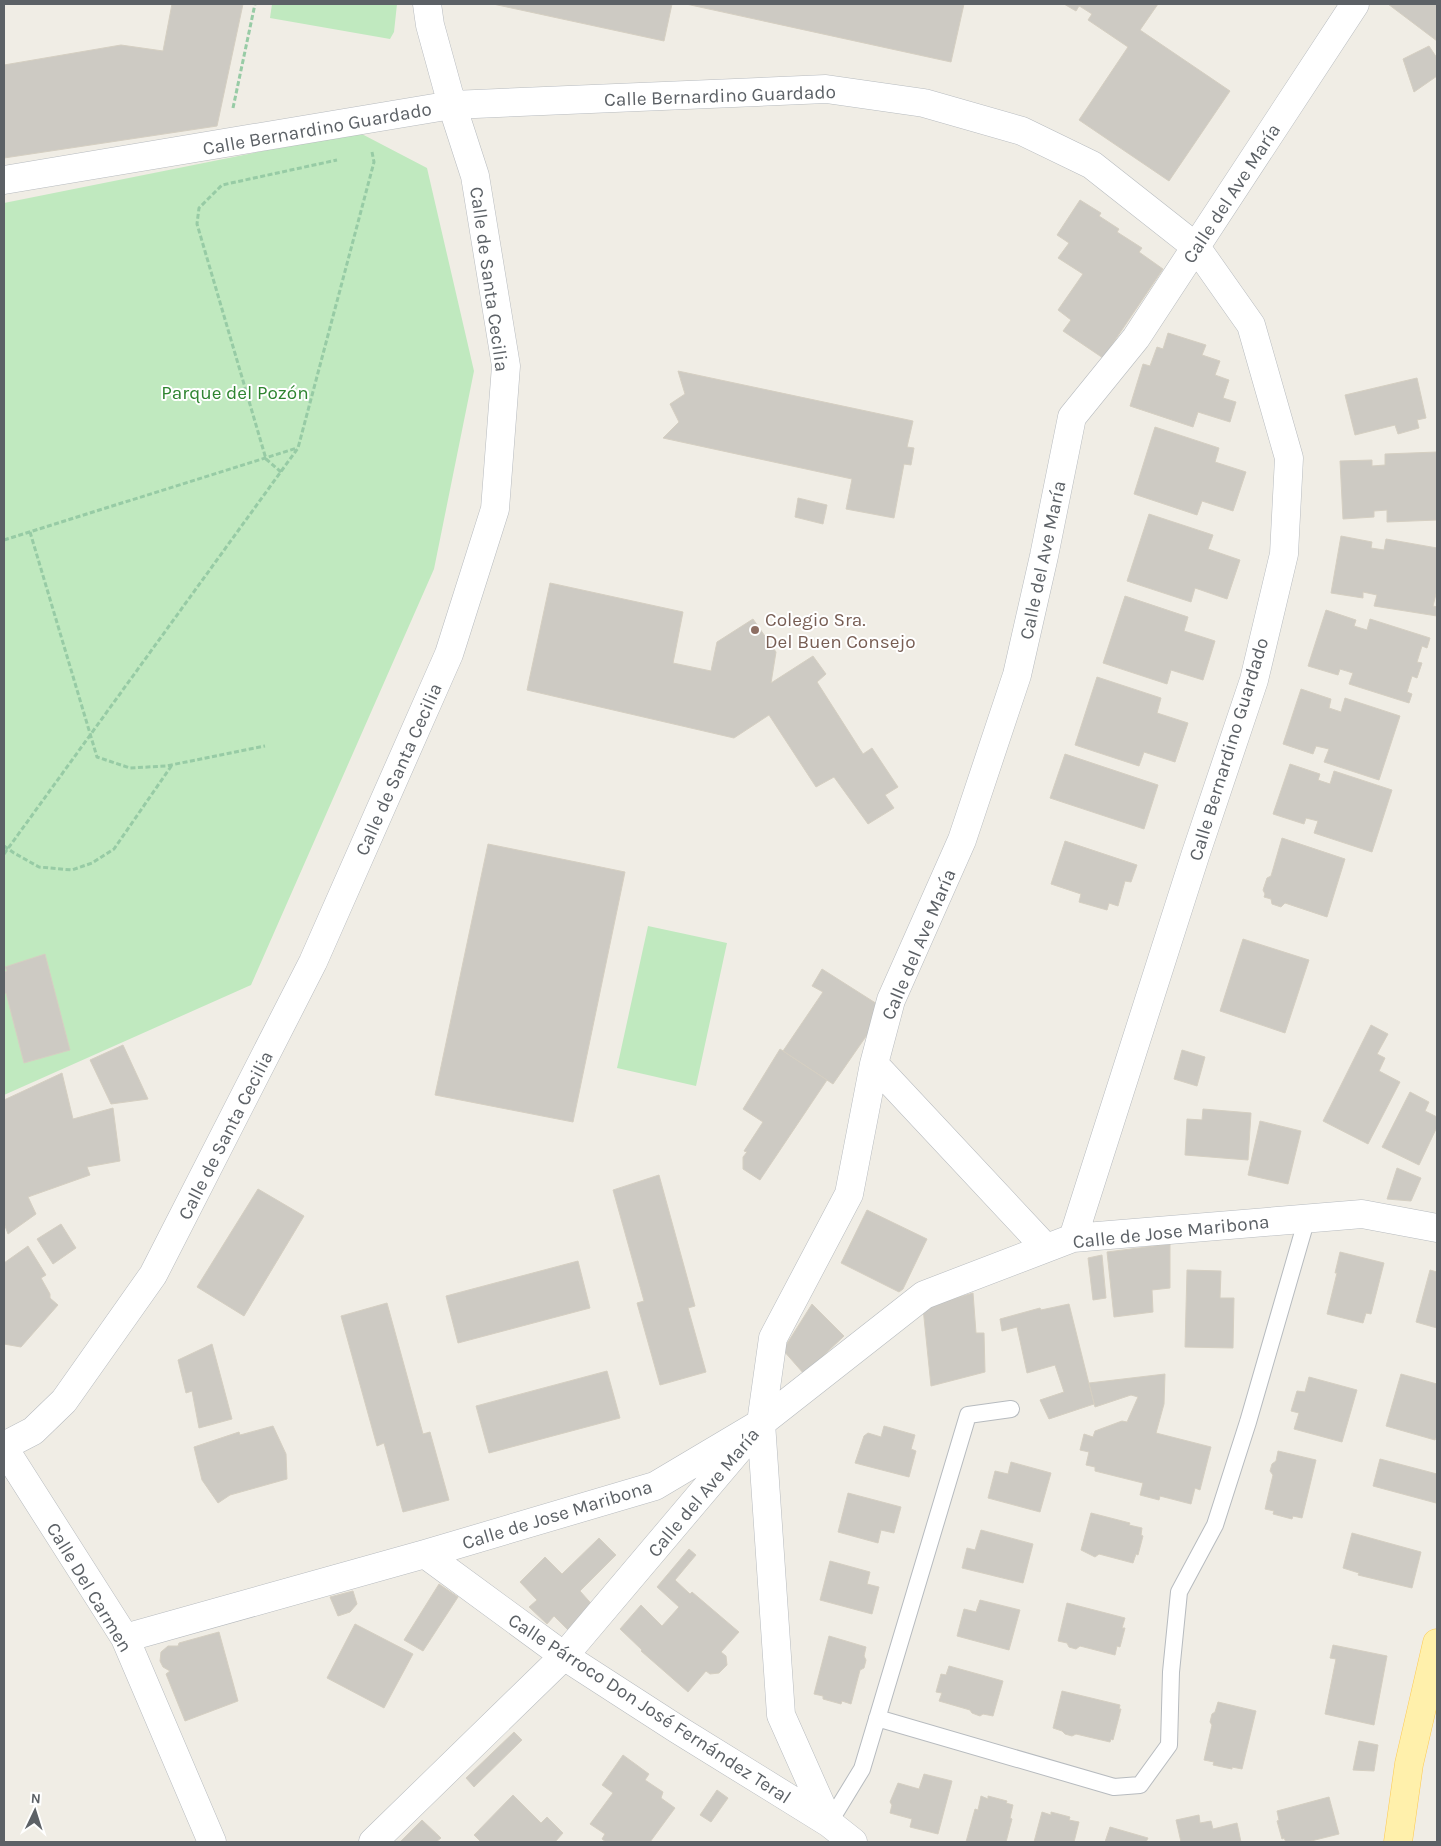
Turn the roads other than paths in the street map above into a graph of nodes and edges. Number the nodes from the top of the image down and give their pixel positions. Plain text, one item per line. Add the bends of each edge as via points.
1 (427, 4) edge
2 (1355, 4) edge
3 (452, 105) junction
4 (4, 180) edge
5 (1196, 247) junction
6 (874, 1064) junction
7 (1307, 1218) junction
8 (1437, 1228) edge
9 (1073, 1238) junction
10 (1046, 1248) junction
11 (1011, 1409) dead end
12 (761, 1423) junction
13 (4, 1447) edge
14 (425, 1554) junction
15 (125, 1638) junction
16 (1437, 1643) edge
17 (564, 1656) junction
18 (877, 1718) junction
19 (829, 1824) junction
20 (212, 1842) edge
21 (373, 1842) edge
22 (853, 1842) edge
23 (1398, 1842) edge

1 - 3 street, Calle de Santa Cecilia
2 - 5 street, Calle del Ave María
3 - 4 street, Calle Bernardino Guardado
3 - 5 street, Calle Bernardino Guardado via 826,89 924,103 1022,131 1092,165
3 - 13 street, Calle de Santa Cecilia via 475,176 506,366 495,509 449,654 313,962 153,1275 64,1401 33,1431
5 - 6 street, Calle del Ave María via 1136,338 1072,418 1017,675 962,840 891,1000
5 - 9 street, Calle Bernardino Guardado via 1251,325 1289,458 1284,554 1254,680
6 - 10 street
6 - 12 street, Calle del Ave María via 850,1194 773,1338
7 - 8 street, Calle de Jose Maribona via 1362,1214
7 - 9 street, Calle de Jose Maribona
7 - 18 lane via 1215,1526 1179,1592 1171,1672 1170,1745 1140,1785 1114,1787
9 - 10 street, Calle de Jose Maribona
10 - 12 street, Calle de Jose Maribona via 924,1295
11 - 18 lane via 968,1415
12 - 14 street, Calle de Jose Maribona via 655,1486
12 - 17 street, Calle del Ave María
12 - 19 street, Calle Párroco Don José Fernández Teral via 781,1715
13 - 15 street, Calle Del Carmen
14 - 15 street, Calle de Jose Maribona
14 - 17 street, Calle Párroco Don José Fernández Teral
15 - 20 street, Calle Del Carmen
16 - 23 main road via 1409,1764
17 - 19 street, Calle Párroco Don José Fernández Teral
17 - 21 street, Calle del Ave María
18 - 19 lane via 862,1769
19 - 22 street, Calle Párroco Don José Fernández Teral

